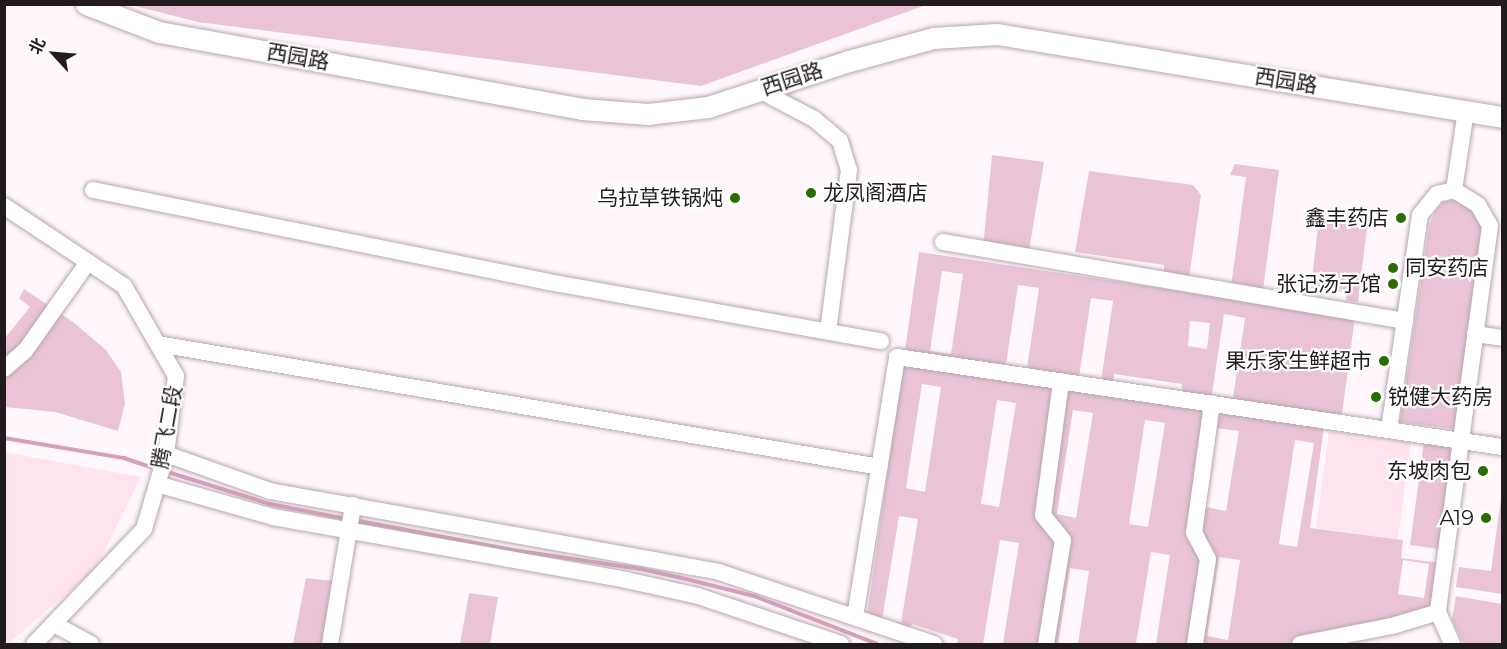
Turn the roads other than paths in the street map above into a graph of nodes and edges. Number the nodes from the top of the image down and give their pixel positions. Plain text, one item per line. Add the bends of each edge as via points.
1 (86, 4) edge
2 (759, 90) junction
3 (1466, 111) junction
4 (1503, 117) edge
5 (93, 190) dead end
6 (1454, 190) junction
7 (4, 206) edge
8 (943, 242) dead end
9 (88, 262) junction
10 (1405, 321) junction
11 (828, 332) junction
12 (1475, 334) junction
13 (1503, 338) edge
14 (881, 341) dead end
15 (158, 344) junction
16 (4, 369) edge
17 (1061, 381) junction
18 (1212, 403) junction
19 (1389, 430) junction
20 (1461, 440) junction
21 (1503, 447) edge
22 (165, 454) junction
23 (880, 467) junction
24 (219, 473) junction
25 (157, 484) junction
26 (278, 492) junction
27 (212, 500) junction
28 (353, 505) junction
29 (273, 517) junction
30 (348, 531) junction
31 (1438, 612) junction
32 (855, 617) junction
33 (54, 624) junction
34 (34, 645) edge
35 (91, 645) edge
36 (330, 645) edge
37 (841, 645) edge
38 (934, 645) edge
39 (1046, 645) edge
40 (1194, 645) edge
41 (1300, 645) edge
42 (1452, 645) edge

1 - 2 main road, 西园路 via 159,32 582,109 648,114 708,107
2 - 3 main road, 西园路 via 933,38 997,34
2 - 11 street via 814,119 840,141 849,170
3 - 4 main road, 西园路
3 - 6 street
5 - 11 street via 560,284
6 - 10 street via 1437,194 1420,215
6 - 12 street via 1478,204 1490,226
7 - 9 street, 腾飞二段
8 - 10 street
9 - 15 street, 腾飞二段 via 124,286
9 - 16 street via 25,351
10 - 19 street
11 - 14 street
12 - 13 street
12 - 20 street
15 - 22 street, 腾飞二段 via 176,376
15 - 23 street
17 - 18 street
17 - 23 street via 897,357
17 - 39 street via 1043,514 1063,540
18 - 19 street
18 - 40 street via 1194,533 1208,559
19 - 20 street
20 - 21 street
20 - 31 street
22 - 24 street
22 - 25 street, 腾飞二段
23 - 32 street
24 - 26 street
24 - 27 street
25 - 27 street
25 - 33 street, 腾飞二段 via 144,529
26 - 28 street
26 - 29 street
27 - 29 street
28 - 30 street
28 - 32 street via 719,572
29 - 30 street
30 - 36 street
30 - 37 street via 687,594
31 - 41 street
31 - 42 street
32 - 38 street
33 - 34 street, 腾飞二段
33 - 35 street

